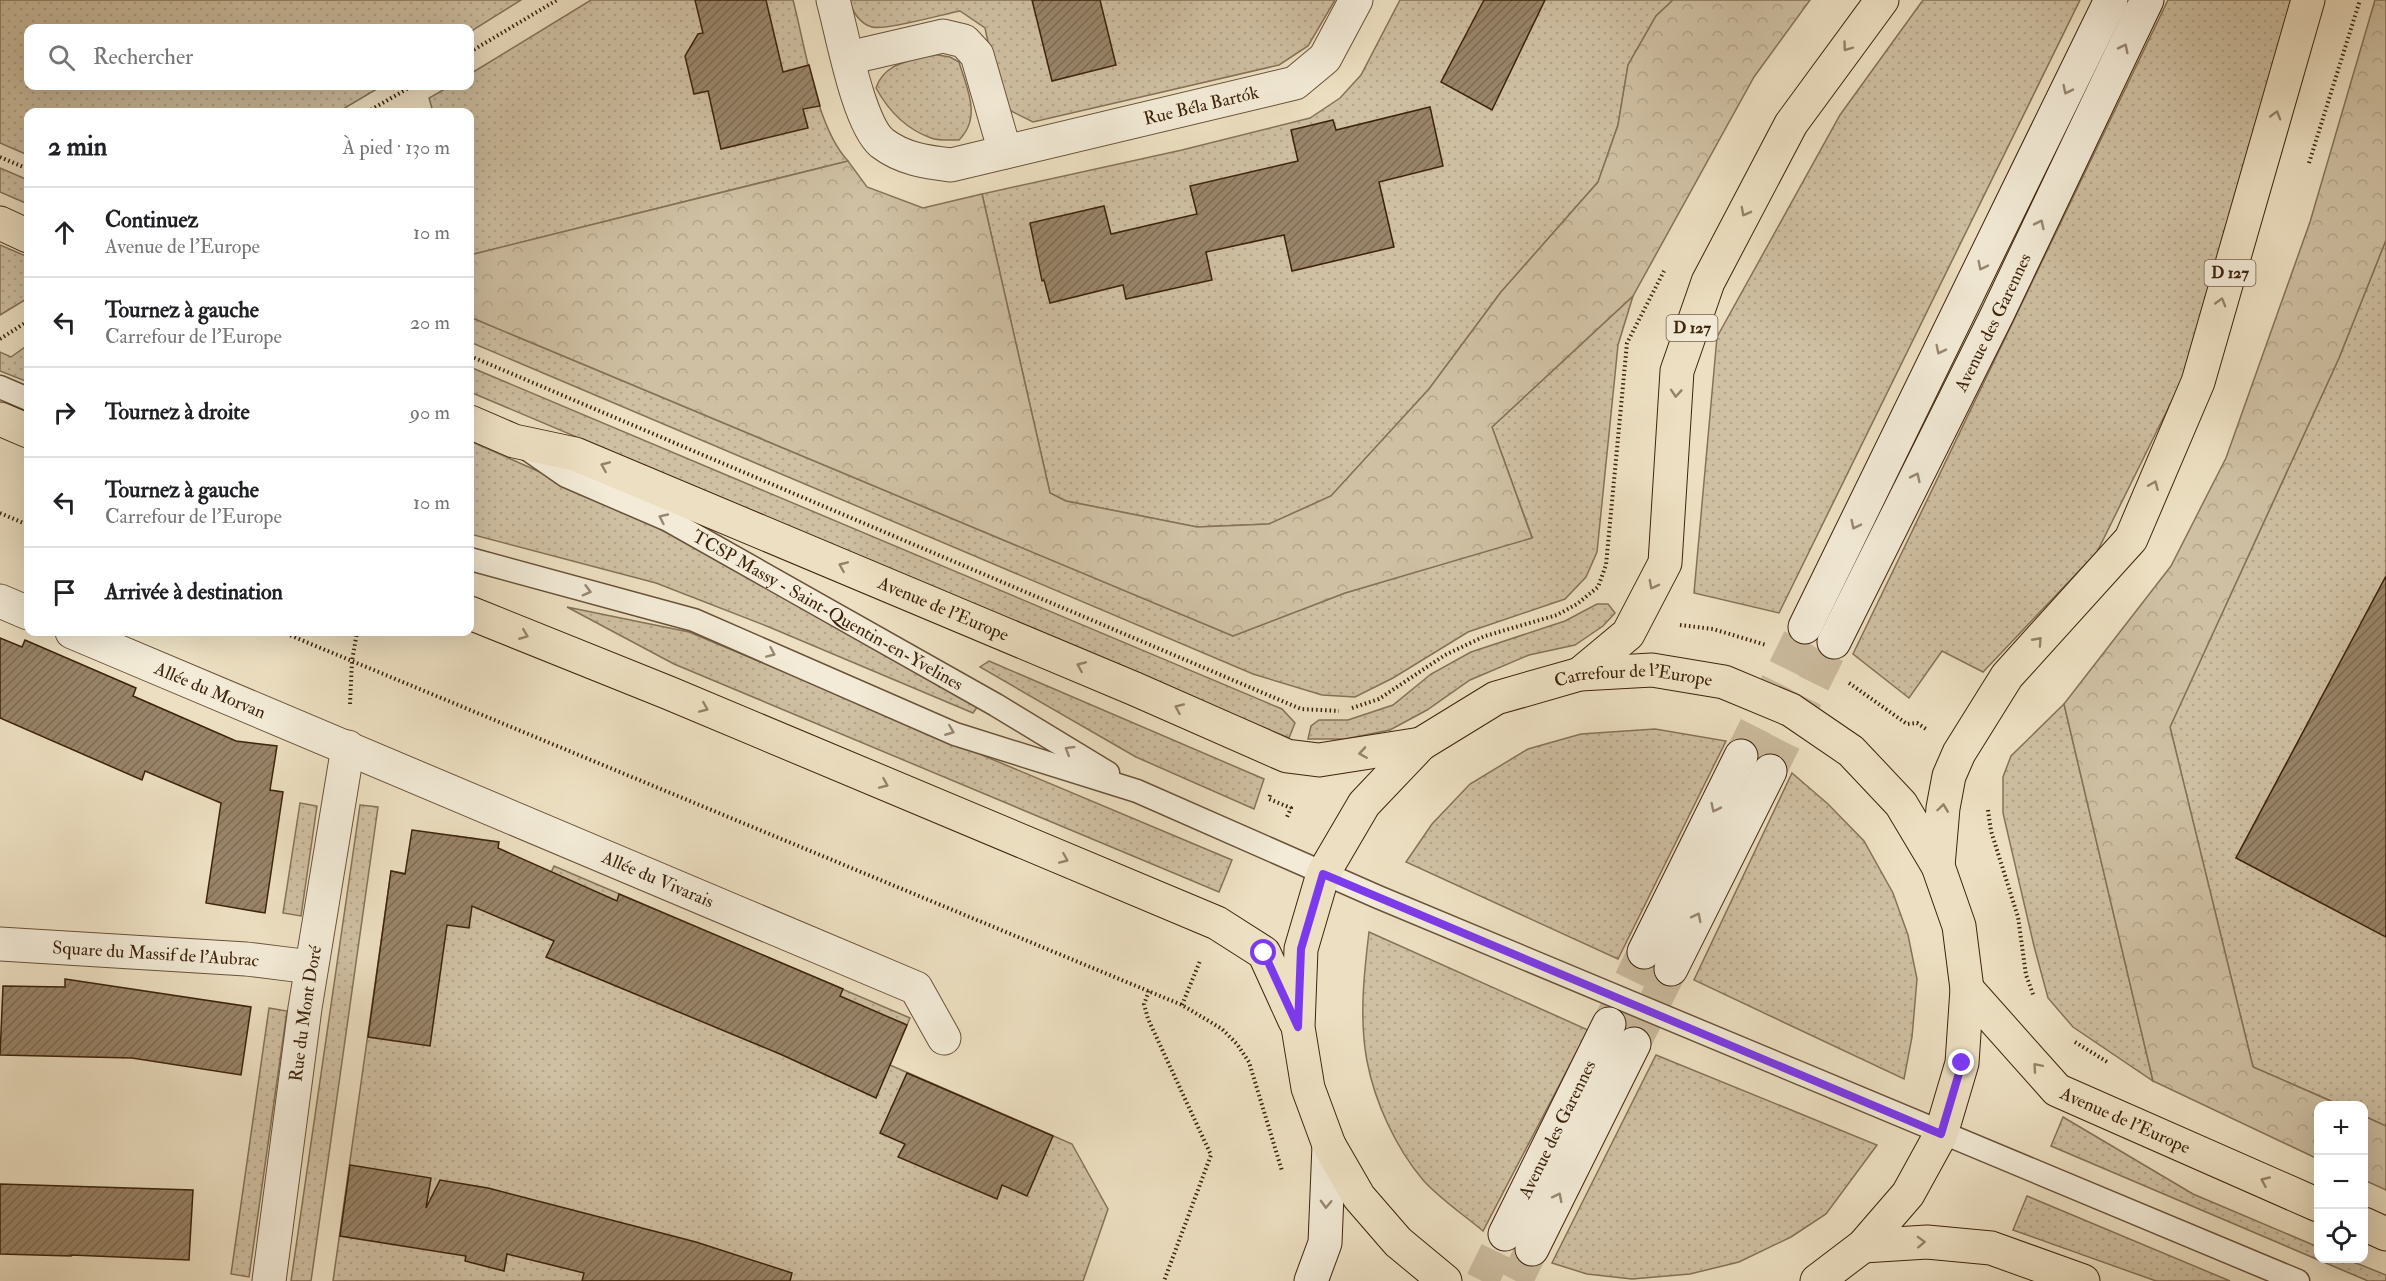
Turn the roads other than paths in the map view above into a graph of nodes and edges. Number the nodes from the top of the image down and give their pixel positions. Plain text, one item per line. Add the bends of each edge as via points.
1 (833, 0) edge
2 (1356, 0) edge
3 (1882, 0) edge
4 (2111, 0) edge
5 (2147, 0) edge
6 (2308, 0) edge
7 (848, 58) junction
8 (1005, 152) junction
9 (0, 224) edge
10 (24, 234) edge
11 (0, 387) edge
12 (24, 397) edge
13 (0, 419) edge
14 (474, 424) edge
15 (24, 429) edge
16 (514, 441) junction
17 (474, 560) edge
18 (0, 601) edge
19 (24, 611) edge
20 (474, 615) edge
21 (1805, 627) tunnel mouth
22 (82, 636) edge
23 (1833, 642) tunnel mouth
24 (1580, 674) junction
25 (1421, 744) junction
26 (348, 747) junction
27 (1741, 756) tunnel mouth
28 (1770, 771) tunnel mouth
29 (1137, 791) junction
30 (1938, 866) junction
31 (1323, 874) junction
32 (0, 944) edge
33 (1644, 952) tunnel mouth
34 (311, 967) junction
35 (1671, 969) tunnel mouth
36 (1967, 989) junction
37 (1609, 1024) tunnel mouth
38 (1298, 1027) junction
39 (944, 1038) dead end
40 (1634, 1044) tunnel mouth
41 (1941, 1134) junction
42 (1329, 1145) junction
43 (2314, 1203) edge
44 (2368, 1226) edge
45 (2386, 1234) edge
46 (1863, 1246) junction
47 (269, 1281) edge
48 (1311, 1281) edge
49 (1445, 1281) edge
50 (1817, 1281) edge
51 (2083, 1281) edge
52 (2298, 1281) edge

1 - 7 street, Rue Béla Bartók
2 - 8 street, Rue Béla Bartók via 1325,58 1295,83
3 -> 24 main road, D 127 via 1791,124 1708,282 1677,371 1665,563 1628,634
4 -> 21 street, Avenue des Garennes
23 -> 5 street, Avenue des Garennes via 1997,315
30 -> 6 main road, D 127 via 1943,808 1949,776 1959,753 2007,676 2131,538 2198,382
7 - 8 street, Rue Béla Bartók via 864,116 881,142 912,160 951,165
7 - 8 street via 943,36 963,40 976,54
9 - 10 main road
11 - 12 lane
13 - 15 main road
14 - 16 main road, Avenue de l'Europe
25 -> 16 main road, Avenue de l'Europe via 1319,760 1287,756 575,454
29 -> 16 lane, TCSP Massy - Saint-Quentin-en-Yvelines via 996,705 668,520 566,476
17 -> 29 lane, TCSP Massy - Saint-Quentin-en-Yvelines via 694,620 955,734
18 - 19 street
20 -> 38 main road via 1217,923 1264,953
22 - 26 street, Allée du Morvan
24 - 25 main road, Carrefour de l'Europe via 1496,698
24 - 30 main road, Carrefour de l'Europe via 1652,670 1724,682 1791,710 1851,751 1894,796
25 - 31 main road, Carrefour de l'Europe via 1364,804
26 - 34 street, Rue du Mont Doré
26 - 39 street, Allée du Vivarais via 916,988
27 -> 33 street
35 -> 28 street
29 - 31 lane, TCSP Massy - Saint-Quentin-en-Yvelines
30 - 36 main road, Carrefour de l'Europe via 1959,926
31 - 38 main road, Carrefour de l'Europe via 1301,949
31 - 41 lane, TCSP Massy - Saint-Quentin-en-Yvelines
32 - 34 street, Square du Massif de l'Aubrac via 246,959
34 - 47 street, Rue du Mont Doré
36 - 41 main road, Carrefour de l'Europe via 1962,1063
43 -> 36 main road, Avenue de l'Europe via 2057,1090
37 -> 40 street, Avenue des Garennes via 1519,1241
38 - 42 main road, Carrefour de l'Europe via 1308,1088
41 - 46 main road, Carrefour de l'Europe via 1908,1194
41 - 52 lane, TCSP Massy - Saint-Quentin-en-Yvelines
42 -> 48 street via 1325,1243
42 - 49 main road, Carrefour de l'Europe via 1366,1206 1398,1242
44 - 45 main road
46 - 50 main road, Carrefour de l'Europe
46 -> 51 main road via 1927,1242 1991,1248

